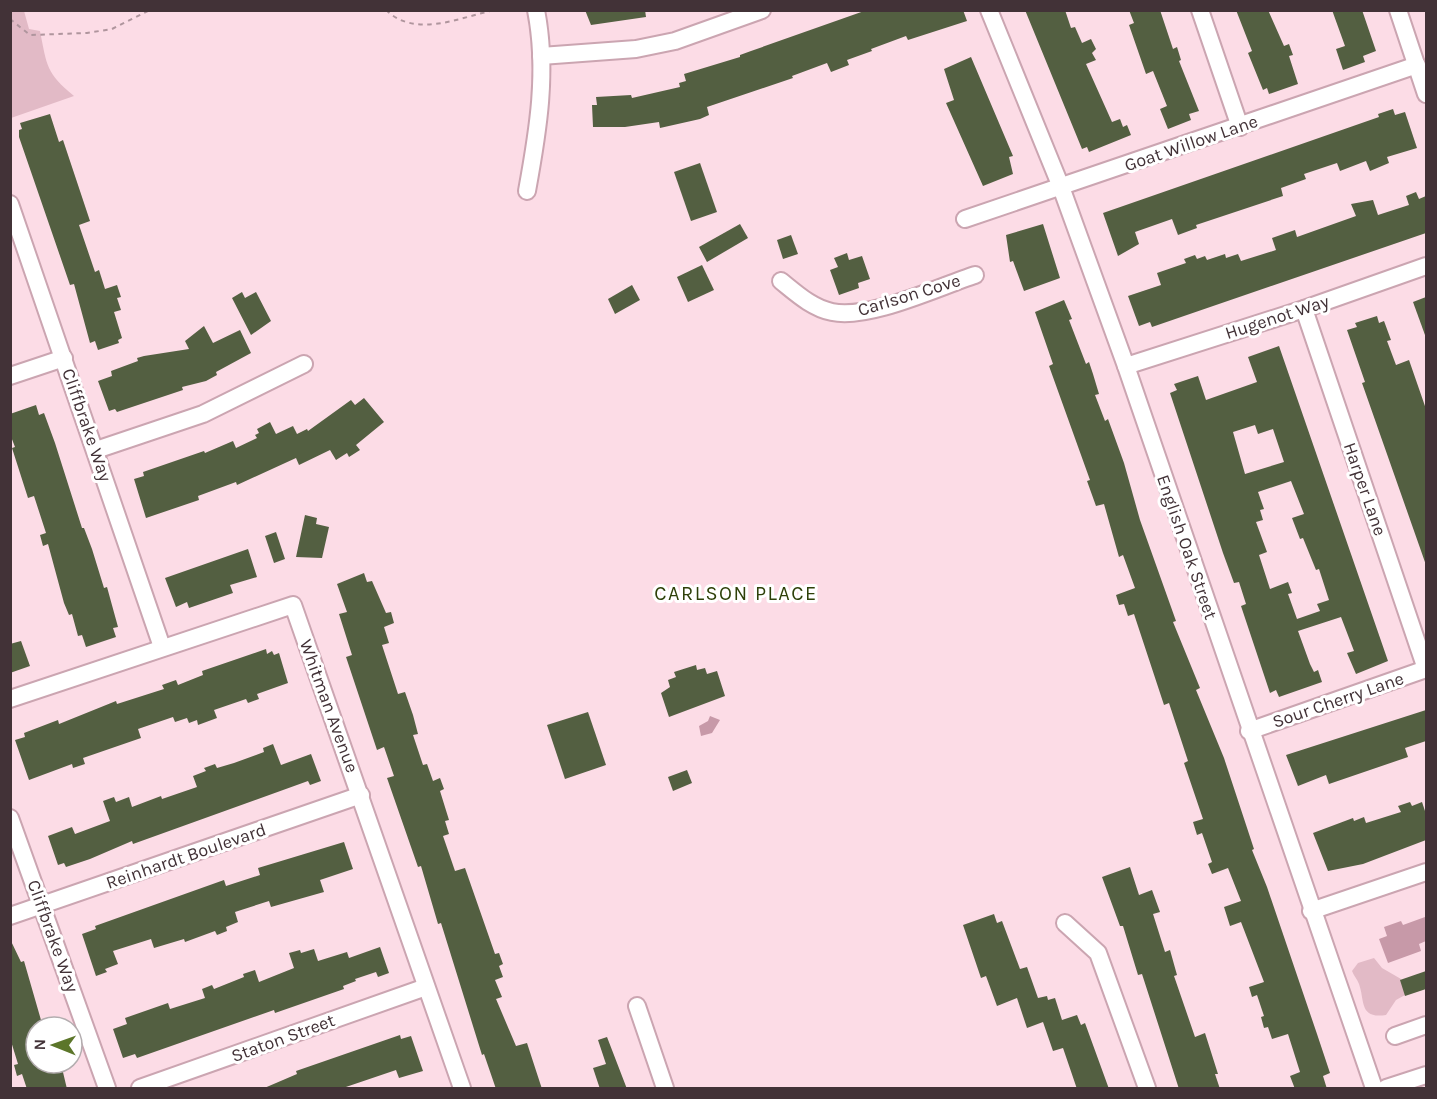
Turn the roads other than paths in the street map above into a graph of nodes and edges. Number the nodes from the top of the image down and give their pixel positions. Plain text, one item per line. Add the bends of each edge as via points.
1 (536, 10) edge
2 (762, 10) edge
3 (989, 10) edge
4 (1200, 10) edge
5 (1398, 10) edge
6 (541, 56) junction
7 (1417, 65) junction
8 (1426, 94) edge
9 (1240, 127) junction
10 (1061, 187) junction
11 (527, 191) dead end
12 (10, 204) edge
13 (964, 219) dead end
14 (1426, 266) edge
15 (975, 274) dead end
16 (781, 281) dead end
17 (1304, 309) junction
18 (64, 358) junction
19 (304, 364) dead end
20 (1126, 366) junction
21 (10, 376) edge
22 (96, 450) junction
23 (162, 647) junction
24 (1426, 669) edge
25 (10, 699) edge
26 (1249, 731) junction
27 (361, 795) junction
28 (10, 818) edge
29 (1426, 872) edge
30 (42, 906) junction
31 (1311, 911) junction
32 (10, 916) edge
33 (1065, 923) dead end
34 (426, 987) junction
35 (637, 1006) dead end
36 (1426, 1025) edge
37 (1395, 1036) dead end
38 (1426, 1075) edge
39 (107, 1089) edge
40 (140, 1089) edge
41 (462, 1089) edge
42 (665, 1089) edge
43 (1147, 1089) edge
44 (1374, 1089) edge
45 (1386, 1089) edge

1 - 6 street
2 - 6 street via 675,41 636,49
3 - 10 street, English Oak Street
4 - 9 street
5 - 7 street
6 - 11 street via 540,111
7 - 8 street
7 - 9 street, Goat Willow Lane
9 - 10 street, Goat Willow Lane
10 - 13 street, Goat Willow Lane
10 - 20 street, English Oak Street
12 - 18 street, Cliffbrake Way
14 - 17 street, Hugenot Way
15 - 16 street, Carlson Cove via 857,313 817,307
17 - 20 street, Hugenot Way
17 - 24 street, Harper Lane
18 - 21 street
18 - 22 street, Cliffbrake Way
19 - 22 street via 203,414
20 - 26 street, English Oak Street
22 - 23 street, Cliffbrake Way
23 - 25 street, Whitman Avenue
23 - 27 street, Whitman Avenue via 293,605
24 - 26 street, Sour Cherry Lane
26 - 31 street, English Oak Street
27 - 30 street, Reinhardt Boulevard
27 - 34 street, Whitman Avenue
28 - 30 street, Cliffbrake Way
29 - 31 street
30 - 32 street, Reinhardt Boulevard
30 - 39 street, Cliffbrake Way
31 - 44 street, English Oak Street
33 - 43 street via 1098,952
34 - 40 street, Staton Street
34 - 41 street, Whitman Avenue
35 - 42 street
36 - 37 street
38 - 45 street

